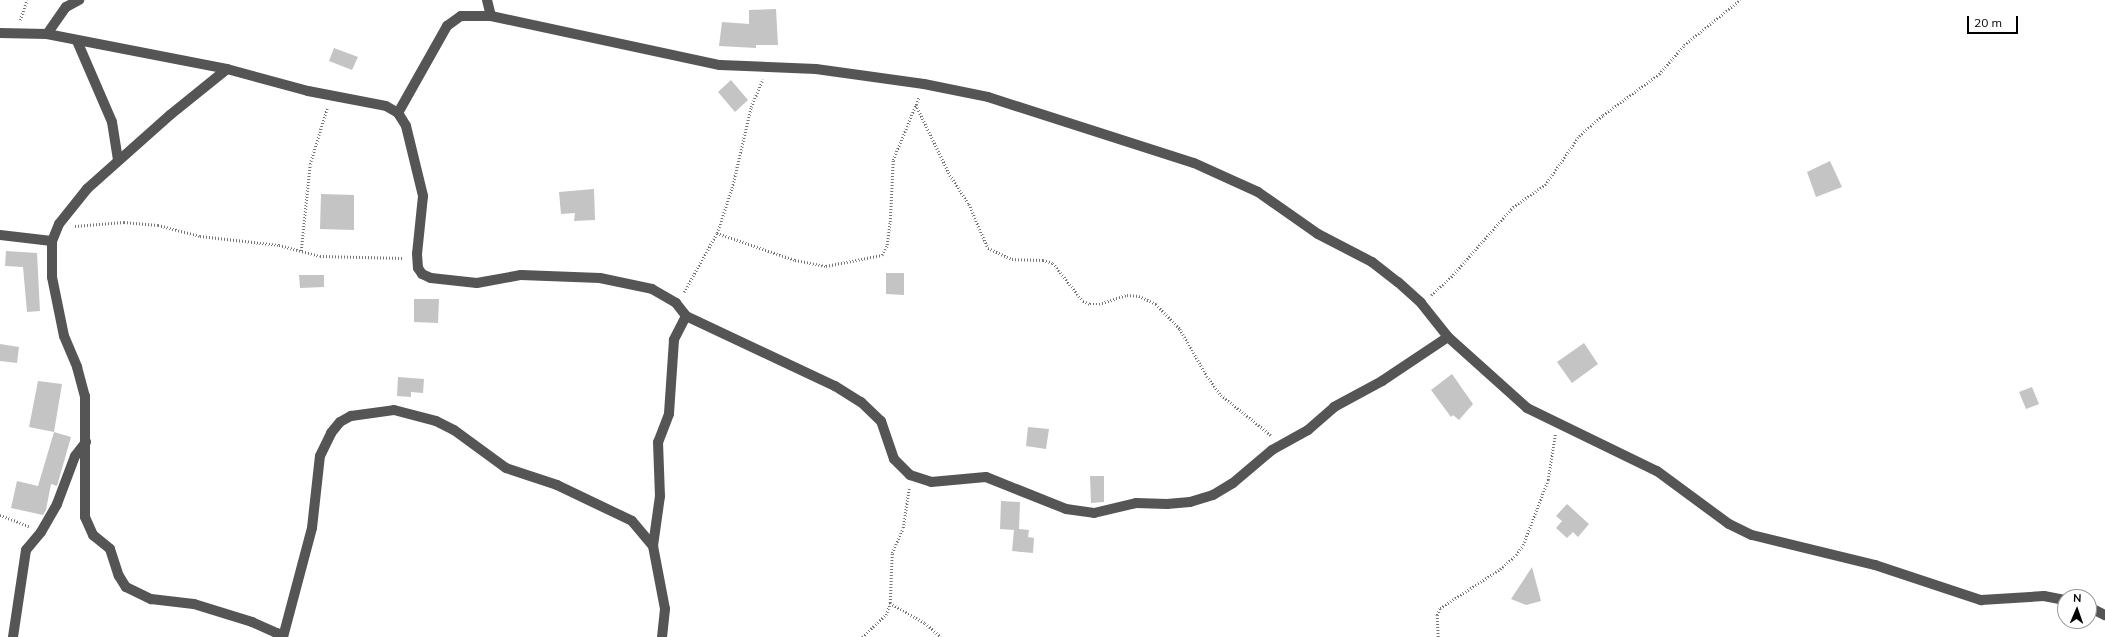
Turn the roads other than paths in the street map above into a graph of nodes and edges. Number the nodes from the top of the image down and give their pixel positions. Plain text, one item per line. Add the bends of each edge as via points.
1 (78, 0) edge
2 (487, 0) edge
3 (491, 16) junction
4 (0, 33) edge
5 (47, 34) junction
6 (77, 40) junction
7 (227, 69) junction
8 (398, 113) junction
9 (118, 160) junction
10 (0, 236) edge
11 (52, 241) junction
12 (686, 316) junction
13 (1448, 337) junction
14 (86, 442) junction
15 (653, 546) junction
16 (2057, 598) edge
17 (13, 637) edge
18 (278, 637) edge
19 (283, 637) edge
20 (662, 637) edge

1 - 5 street via 66,8
2 - 3 street
3 - 8 street via 461,16 447,26
3 - 13 street via 720,65 816,69 924,84 988,97 1194,163 1258,192 1318,234 1372,262 1421,303
4 - 5 street
5 - 6 street
6 - 7 street
6 - 9 street via 112,122
7 - 8 street via 331,96 386,106
7 - 9 street
8 - 12 street via 406,126 423,196 417,258 418,268 422,274 430,278 477,283 521,275 600,278 652,289 676,302
9 - 11 street via 87,189 56,230
10 - 11 street
11 - 14 street via 52,277 64,336 77,367 85,396
12 - 13 street via 835,386 861,402 881,421 894,459 910,475 930,482 986,477 1066,509 1094,513 1136,503 1190,502 1213,495 1282,444 1308,430 1334,407 1382,381
12 - 15 street via 674,340 669,414 658,442 660,496
13 - 16 street via 1527,408 1657,471 1729,524 1752,535 1875,565 1982,600 2044,596
14 - 17 street via 75,456 57,504 41,532 26,550
14 - 18 street via 85,518 93,534 110,549 119,576 126,587 151,599 194,604 252,622 277,633
15 - 19 street via 632,521 564,488 506,468 454,430 436,421 394,410 350,416 340,422 331,433 320,456 312,528
15 - 20 street via 665,609

